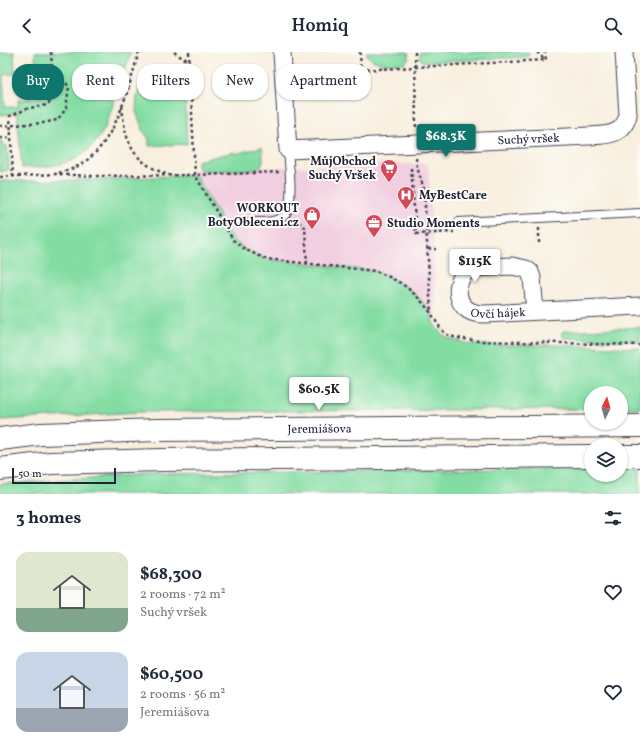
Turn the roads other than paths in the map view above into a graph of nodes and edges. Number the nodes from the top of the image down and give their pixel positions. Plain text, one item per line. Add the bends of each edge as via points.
1 (282, 52) edge
2 (624, 52) edge
3 (288, 150) junction
4 (640, 213) edge
5 (250, 222) dead end
6 (458, 222) dead end
7 (640, 306) edge
8 (535, 311) junction
9 (640, 426) edge
10 (0, 439) edge
11 (584, 456) edge
12 (628, 456) edge
13 (640, 456) edge
14 (0, 469) edge

1 - 3 street
2 - 3 street, Suchý vršek via 628,115 625,125 614,133
3 - 5 lane via 288,211 274,221
4 - 6 lane
7 - 8 street, Ovčí hájek
8 - 8 street, Ovčí hájek via 484,314 470,312 464,307 459,295 460,280 466,271 472,268 512,266 526,269 532,278
9 - 10 main road, Jeremiášova via 157,430 41,434
11 - 14 main road via 162,460 50,463
12 - 13 main road

